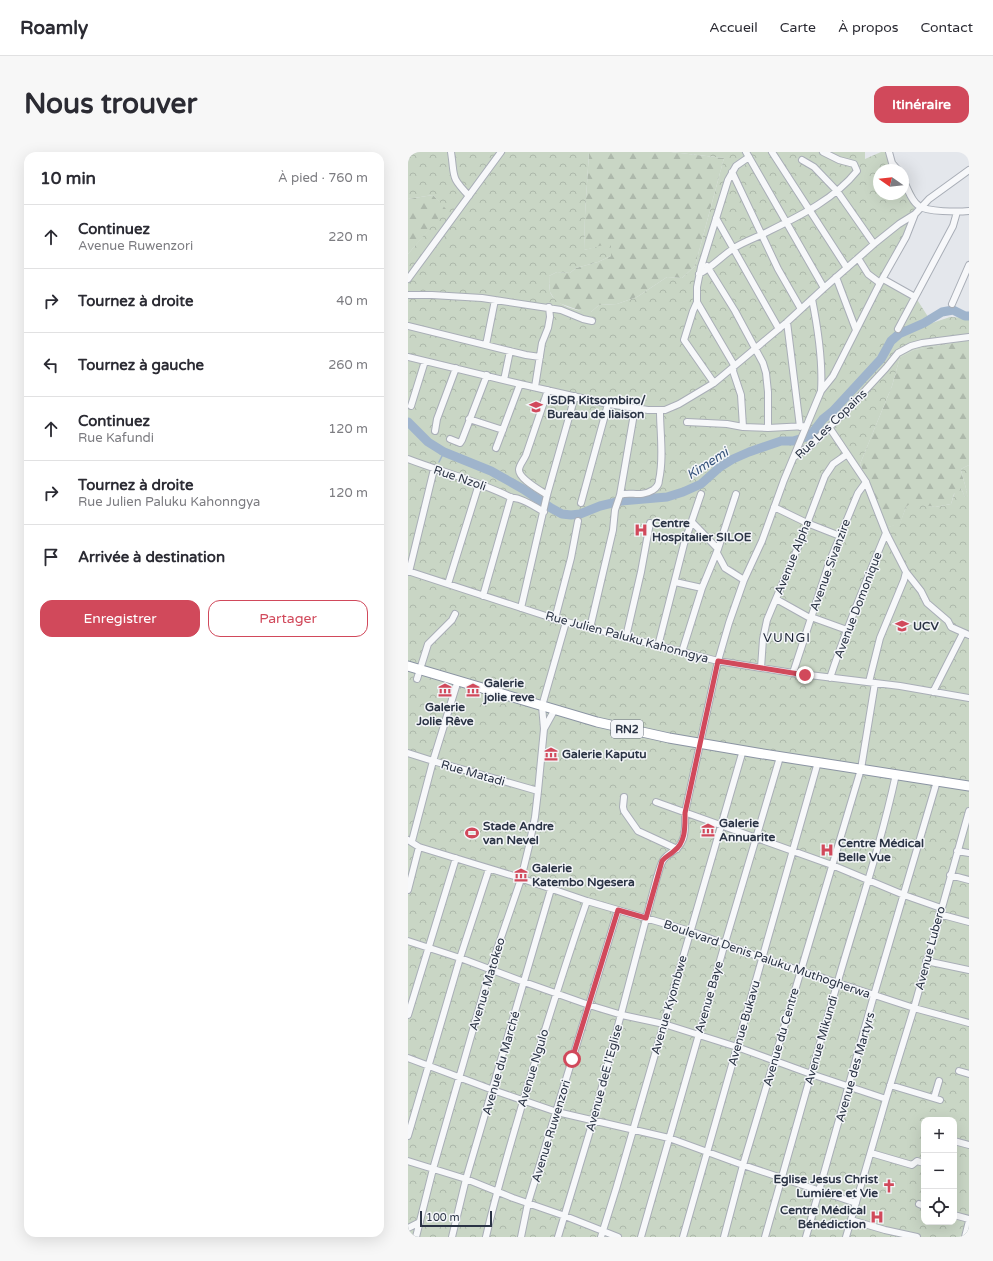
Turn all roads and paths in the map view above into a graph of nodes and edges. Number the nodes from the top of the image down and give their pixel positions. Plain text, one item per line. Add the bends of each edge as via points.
1 (451, 152) edge
2 (501, 152) edge
3 (772, 152) edge
4 (823, 152) edge
5 (889, 152) edge
6 (747, 154) edge
7 (802, 160) dead end
8 (893, 164) edge
9 (969, 170) edge
10 (732, 172) junction
11 (909, 190) edge
12 (837, 191) junction
13 (469, 196) junction
14 (920, 207) junction
15 (809, 210) junction
16 (969, 211) edge
17 (957, 212) junction
18 (914, 214) junction
19 (716, 218) junction
20 (786, 222) junction
21 (762, 234) junction
22 (874, 244) junction
23 (734, 248) junction
24 (858, 258) junction
25 (703, 262) junction
26 (969, 265) edge
27 (709, 268) junction
28 (847, 268) junction
29 (699, 274) junction
30 (836, 277) junction
31 (408, 279) edge
32 (881, 281) junction
33 (824, 288) junction
34 (408, 295) edge
35 (915, 297) junction
36 (812, 299) junction
37 (495, 300) junction
38 (697, 302) junction
39 (952, 304) dead end
40 (549, 307) junction
41 (801, 309) junction
42 (592, 321) dead end
43 (787, 322) junction
44 (408, 326) edge
45 (779, 329) junction
46 (898, 329) dead end
47 (856, 330) junction
48 (969, 337) edge
49 (486, 345) junction
50 (756, 348) junction
51 (510, 351) junction
52 (408, 357) edge
53 (540, 357) junction
54 (425, 361) junction
55 (734, 365) junction
56 (456, 368) junction
57 (487, 375) junction
58 (504, 380) junction
59 (714, 383) junction
60 (520, 384) junction
61 (535, 387) junction
62 (548, 390) junction
63 (821, 391) junction
64 (575, 396) junction
65 (608, 404) junction
66 (411, 406) dead end
67 (635, 408) junction
68 (660, 411) junction
69 (470, 419) junction
70 (687, 422) dead end
71 (743, 426) junction
72 (803, 426) junction
73 (829, 427) junction
74 (768, 428) junction
75 (503, 430) junction
76 (435, 431) dead end
77 (450, 438) dead end
78 (496, 448) dead end
79 (846, 454) junction
80 (794, 458) junction
81 (408, 459) edge
82 (434, 469) junction
83 (866, 482) junction
84 (479, 484) junction
85 (701, 494) dead end
86 (736, 494) dead end
87 (620, 495) junction
88 (547, 496) junction
89 (511, 498) junction
90 (581, 503) dead end
91 (774, 507) junction
92 (544, 511) junction
93 (578, 521) dead end
94 (692, 522) junction
95 (650, 523) dead end
96 (807, 523) junction
97 (886, 533) junction
98 (840, 536) junction
99 (717, 551) junction
100 (408, 571) edge
101 (906, 572) junction
102 (744, 580) junction
103 (675, 582) junction
104 (448, 584) junction
105 (702, 588) junction
106 (483, 596) junction
107 (776, 599) junction
108 (521, 608) junction
109 (455, 614) dead end
110 (811, 618) junction
111 (556, 619) junction
112 (566, 622) junction
113 (590, 628) junction
114 (847, 630) junction
115 (966, 634) edge
116 (626, 637) junction
117 (658, 646) junction
118 (682, 652) junction
119 (718, 661) junction
120 (408, 666) edge
121 (761, 668) junction
122 (421, 669) junction
123 (793, 674) junction
124 (830, 678) junction
125 (417, 680) dead end
126 (458, 680) junction
127 (872, 682) junction
128 (933, 692) junction
129 (969, 698) edge
130 (542, 706) junction
131 (555, 710) junction
132 (544, 729) junction
133 (700, 744) junction
134 (743, 750) junction
135 (408, 753) edge
136 (780, 757) junction
137 (433, 761) junction
138 (818, 762) junction
139 (860, 769) junction
140 (896, 774) junction
141 (938, 782) junction
142 (969, 786) edge
143 (538, 792) junction
144 (624, 797) dead end
145 (656, 802) dead end
146 (969, 811) edge
147 (685, 813) junction
148 (721, 826) junction
149 (756, 838) junction
150 (410, 841) edge
151 (419, 847) junction
152 (677, 849) junction
153 (957, 851) junction
154 (793, 852) junction
155 (969, 853) edge
156 (456, 858) junction
157 (832, 865) junction
158 (489, 869) junction
159 (950, 875) junction
160 (521, 879) junction
161 (868, 880) junction
162 (969, 880) edge
163 (551, 889) junction
164 (408, 890) edge
165 (904, 895) junction
166 (587, 901) junction
167 (941, 908) junction
168 (618, 910) junction
169 (939, 914) junction
170 (646, 918) junction
171 (969, 922) edge
172 (690, 932) junction
173 (408, 941) edge
174 (725, 944) junction
175 (428, 947) junction
176 (460, 958) junction
177 (762, 958) junction
178 (926, 961) junction
179 (490, 970) junction
180 (801, 970) junction
181 (969, 970) edge
182 (524, 982) junction
183 (838, 982) junction
184 (556, 992) junction
185 (874, 995) junction
186 (589, 1005) junction
187 (914, 1008) junction
188 (408, 1015) edge
189 (622, 1015) junction
190 (969, 1023) edge
191 (664, 1024) junction
192 (698, 1035) junction
193 (737, 1047) junction
194 (408, 1058) edge
195 (775, 1060) junction
196 (428, 1065) junction
197 (958, 1071) dead end
198 (811, 1074) junction
199 (969, 1074) edge
200 (460, 1077) junction
201 (939, 1081) dead end
202 (890, 1085) junction
203 (849, 1087) junction
204 (493, 1090) junction
205 (886, 1099) junction
206 (524, 1100) junction
207 (556, 1112) junction
208 (593, 1121) junction
209 (633, 1129) junction
210 (408, 1136) edge
211 (669, 1138) junction
212 (957, 1142) edge
213 (969, 1145) edge
214 (706, 1152) junction
215 (871, 1153) junction
216 (408, 1161) edge
217 (921, 1162) edge
218 (743, 1165) junction
219 (433, 1169) junction
220 (781, 1178) junction
221 (466, 1179) junction
222 (496, 1191) junction
223 (819, 1191) junction
224 (528, 1203) junction
225 (856, 1203) junction
226 (565, 1216) junction
227 (957, 1216) edge
228 (851, 1220) junction
229 (969, 1220) edge
230 (420, 1222) junction
231 (408, 1228) edge
232 (885, 1230) junction
233 (602, 1234) edge
234 (416, 1237) edge
235 (452, 1237) edge
236 (486, 1237) edge
237 (521, 1237) edge
238 (558, 1237) edge
239 (618, 1237) edge
240 (641, 1237) edge
241 (683, 1237) edge
242 (724, 1237) edge
243 (765, 1237) edge
244 (806, 1237) edge
245 (846, 1237) edge
246 (884, 1237) edge
247 (917, 1237) edge
248 (965, 1237) edge

1 - 13 street via 456,183
2 - 13 street
3 - 15 street
4 - 12 street via 854,164 856,168 857,171 849,181
5 - 8 street
6 - 10 street
6 - 20 street
7 - 12 street via 814,167
9 - 14 street
10 - 19 street
10 - 21 street
11 - 14 street
12 - 15 street
12 - 22 street
13 - 31 street
14 - 17 street
14 - 18 street
15 - 20 street
15 - 28 street
16 - 17 street
17 - 35 street via 953,226
18 - 22 street
18 - 32 street via 906,237
19 - 23 street
19 - 25 street
20 - 21 street
20 - 33 street
21 - 23 street
21 - 41 street
22 - 24 street
23 - 27 street
23 - 45 street
24 - 28 street
24 - 32 street via 868,274
25 - 27 street
25 - 29 street
26 - 39 street
27 - 29 street
27 - 50 street
28 - 30 street
29 - 38 street via 696,287
30 - 33 street
30 - 47 street
32 - 35 street
32 - 47 street
33 - 36 street
34 - 37 street
35 - 46 street
36 - 41 street
36 - 63 street via 822,360
37 - 40 street
37 - 49 street
38 - 55 street
38 - 59 street via 684,340
40 - 42 street
40 - 53 street via 550,317
41 - 43 street
43 - 45 street
43 - 72 street
44 - 49 street
45 - 50 street
47 - 63 street via 833,376
48 - 73 street, Rue Les Copains via 922,343 898,353
49 - 51 street
50 - 55 street
50 - 74 street via 766,373
51 - 53 street
51 - 58 street
52 - 54 street
53 - 61 street
54 - 56 street
54 - 66 street
55 - 59 street
55 - 71 street via 733,371 741,396
56 - 57 street
56 - 76 street
57 - 58 street
57 - 69 street
58 - 60 street
59 - 68 street via 679,404
60 - 61 street
60 - 75 street
61 - 62 street
62 - 64 street
62 - 88 street via 519,470 524,479
63 - 72 street
64 - 65 street
64 - 88 street
65 - 67 street
65 - 90 street
67 - 68 street
67 - 87 street
68 - 87 street via 661,457 658,485 640,495
69 - 75 street
69 - 77 street via 460,443
70 - 71 street
71 - 74 street
72 - 74 street
72 - 80 street
73 - 79 street
73 - 80 street, Rue Les Copains
75 - 78 street
79 - 83 street
79 - 96 street, Avenue Alpha via 833,464 825,476
80 - 91 street, Rue Les Copains
81 - 82 street, Rue Nzoli
82 - 84 street, Rue Nzoli
82 - 100 street
83 - 97 street
83 - 98 street, Avenue Sivanzire via 858,493
84 - 89 street, Rue Nzoli via 505,493
84 - 104 street
85 - 94 street
86 - 99 street
87 - 113 street
88 - 92 street
89 - 92 street, Rue Nzoli via 518,498
89 - 106 street
91 - 96 street
91 - 102 street, Rue Les Copains
92 - 108 street
93 - 111 street
94 - 99 street
94 - 103 street
95 - 116 street
96 - 98 street
96 - 107 street, Avenue Alpha
97 - 101 street
97 - 114 street, Avenue Domonique
98 - 110 street, Avenue Sivanzire
99 - 102 street via 725,568
99 - 105 street
100 - 104 street, Rue Julien Paluku Kahonngya
101 - 115 street via 927,603 951,627
101 - 127 street, Avenue du Centre via 880,638
102 - 119 street, Rue Les Copains
103 - 105 street
103 - 117 street
104 - 106 street, Rue Julien Paluku Kahonngya
105 - 118 street
106 - 108 street, Rue Julien Paluku Kahonngya
107 - 110 street
107 - 121 street, Avenue Alpha via 767,620
108 - 111 street, Rue Julien Paluku Kahonngya
109 - 122 street via 428,644
110 - 114 street
110 - 123 street, Avenue Sivanzire
111 - 112 street, Rue Julien Paluku Kahonngya
112 - 113 street, Rue Julien Paluku Kahonngya
112 - 130 street
113 - 116 street, Rue Julien Paluku Kahonngya
114 - 124 street, Avenue Domonique
115 - 128 street
116 - 117 street, Rue Julien Paluku Kahonngya
117 - 118 street, Rue Julien Paluku Kahonngya
118 - 119 street, Rue Julien Paluku Kahonngya
119 - 121 street, Rue Julien Paluku Kahonngya
119 - 133 street, Rue Les Copains
120 - 122 highway, RN2
121 - 123 street, Rue Julien Paluku Kahonngya
122 - 125 street
122 - 126 highway, RN2
123 - 124 street, Rue Julien Paluku Kahonngya
124 - 127 street, Rue Julien Paluku Kahonngya
126 - 130 highway, RN2
126 - 137 street
127 - 128 street, Rue Julien Paluku Kahonngya
127 - 139 street, Avenue du Centre
128 - 129 street, Rue Julien Paluku Kahonngya
130 - 131 highway, RN2
130 - 132 street
131 - 132 street
131 - 133 highway, RN2 via 621,728
132 - 143 street, Avenue Matokeo
133 - 134 highway, RN2
133 - 147 street, Rue Les Copains
134 - 136 highway, RN2
134 - 148 street, Avenue Kyombwe
135 - 137 street, Rue Matadi
136 - 138 highway, RN2
136 - 149 street, Avenue Baye
137 - 143 street, Rue Matadi
137 - 150 street
138 - 139 highway, RN2
138 - 154 street, Avenue Bukavu
139 - 140 highway, RN2
139 - 157 street, Avenue du Centre
140 - 141 highway, RN2
140 - 161 street, Avenue Mikundi
141 - 142 highway, RN2
141 - 165 street, Avenue des Martyrs
143 - 160 street, Avenue Matokeo
144 - 152 street via 624,811 638,831
145 - 147 street
146 - 153 street, Avenue Lubero
147 - 148 street
147 - 152 street, Rue Les Copains via 683,839
148 - 149 street
148 - 172 street, Avenue Kyombwe
149 - 154 street
149 - 174 street, Avenue Baye
150 - 151 street
151 - 156 street, Boulevard Denis Paluku Muthogherwa
151 - 164 street
152 - 170 street, Avenue deE l'Eglise via 662,861
153 - 155 street
153 - 159 street, Avenue Lubero
154 - 157 street
154 - 177 street, Avenue Bukavu
156 - 158 street, Boulevard Denis Paluku Muthogherwa
156 - 175 street
157 - 161 street
157 - 180 street, Avenue du Centre
158 - 160 street, Boulevard Denis Paluku Muthogherwa
158 - 176 street
159 - 162 street
159 - 167 street, Avenue Lubero
160 - 163 street, Boulevard Denis Paluku Muthogherwa
160 - 179 street, Avenue Matokeo
161 - 165 street
161 - 183 street, Avenue Mikundi
163 - 166 street, Boulevard Denis Paluku Muthogherwa
163 - 182 street, Avenue du Marché
165 - 167 street
165 - 185 street, Avenue des Martyrs
166 - 168 street, Boulevard Denis Paluku Muthogherwa
166 - 184 street, Avenue Ngulo
167 - 169 street, Avenue Lubero
168 - 170 street, Boulevard Denis Paluku Muthogherwa
168 - 186 street, Avenue Ruwenzori
169 - 171 street
169 - 178 street, Avenue Lubero
170 - 172 street, Boulevard Denis Paluku Muthogherwa
170 - 189 street, Avenue deE l'Eglise
172 - 174 street, Boulevard Denis Paluku Muthogherwa
172 - 191 street, Avenue Kyombwe
173 - 175 street
174 - 177 street, Boulevard Denis Paluku Muthogherwa
174 - 192 street, Avenue Baye
175 - 176 street
175 - 188 street
176 - 179 street
176 - 196 street
177 - 180 street, Boulevard Denis Paluku Muthogherwa
177 - 193 street, Avenue Bukavu
178 - 181 street
178 - 187 street, Avenue Lubero
179 - 182 street
179 - 200 street, Avenue Matokeo
180 - 183 street, Boulevard Denis Paluku Muthogherwa
180 - 195 street, Avenue du Centre
182 - 184 street
182 - 204 street, Avenue du Marché
183 - 185 street, Boulevard Denis Paluku Muthogherwa
183 - 198 street, Avenue Mikundi
184 - 186 street
184 - 206 street, Avenue Ngulo
185 - 187 street, Boulevard Denis Paluku Muthogherwa
185 - 203 street, Avenue des Martyrs
186 - 189 street
186 - 207 street, Avenue Ruwenzori
187 - 190 street, Boulevard Denis Paluku Muthogherwa
187 - 202 street, Avenue Lubero
189 - 191 street
189 - 208 street, Avenue deE l'Eglise
191 - 192 street
191 - 209 street, Avenue Kyombwe
192 - 193 street
192 - 211 street, Avenue Baye
193 - 195 street
193 - 214 street, Avenue Bukavu
194 - 196 street
195 - 198 street
195 - 218 street, Avenue du Centre
196 - 200 street
196 - 210 street
197 - 199 street
198 - 203 street
198 - 220 street, Avenue Mikundi
200 - 204 street
200 - 219 street, Avenue Matokeo
201 - 202 street via 937,1099
202 - 205 street, Avenue Lubero
203 - 205 street
203 - 223 street, Avenue des Martyrs
204 - 206 street
204 - 221 street, Avenue du Marché
205 - 215 street, Avenue Lubero
206 - 207 street
206 - 222 street, Avenue Ngulo
207 - 208 street
207 - 224 street, Avenue Ruwenzori
208 - 209 street
208 - 226 street, Avenue deE l'Eglise
209 - 211 street
209 - 233 street, Avenue Kyombwe
211 - 214 street
211 - 240 street, Avenue Baye
212 - 213 street
214 - 218 street
214 - 241 street, Avenue Bukavu
215 - 217 street via 912,1165 917,1161
215 - 225 street, Avenue Lubero
216 - 219 street
218 - 220 street
218 - 242 street, Avenue du Centre
219 - 221 street
219 - 230 street, Avenue Matokeo
220 - 223 street
220 - 243 street, Avenue Mikundi
221 - 222 street
221 - 235 street, Avenue du Marché
222 - 224 street
222 - 236 street, Avenue Ngulo
223 - 225 street
223 - 244 street, Avenue des Martyrs
224 - 226 street
224 - 237 street, Avenue Ruwenzori
225 - 228 street, Avenue Lubero
226 - 233 street
226 - 238 street, Avenue deE l'Eglise
227 - 229 street
228 - 232 street
228 - 245 street, Avenue Lubero
229 - 248 street
230 - 231 street
230 - 234 street, Avenue Matokeo
232 - 246 street
232 - 247 street
233 - 239 street

